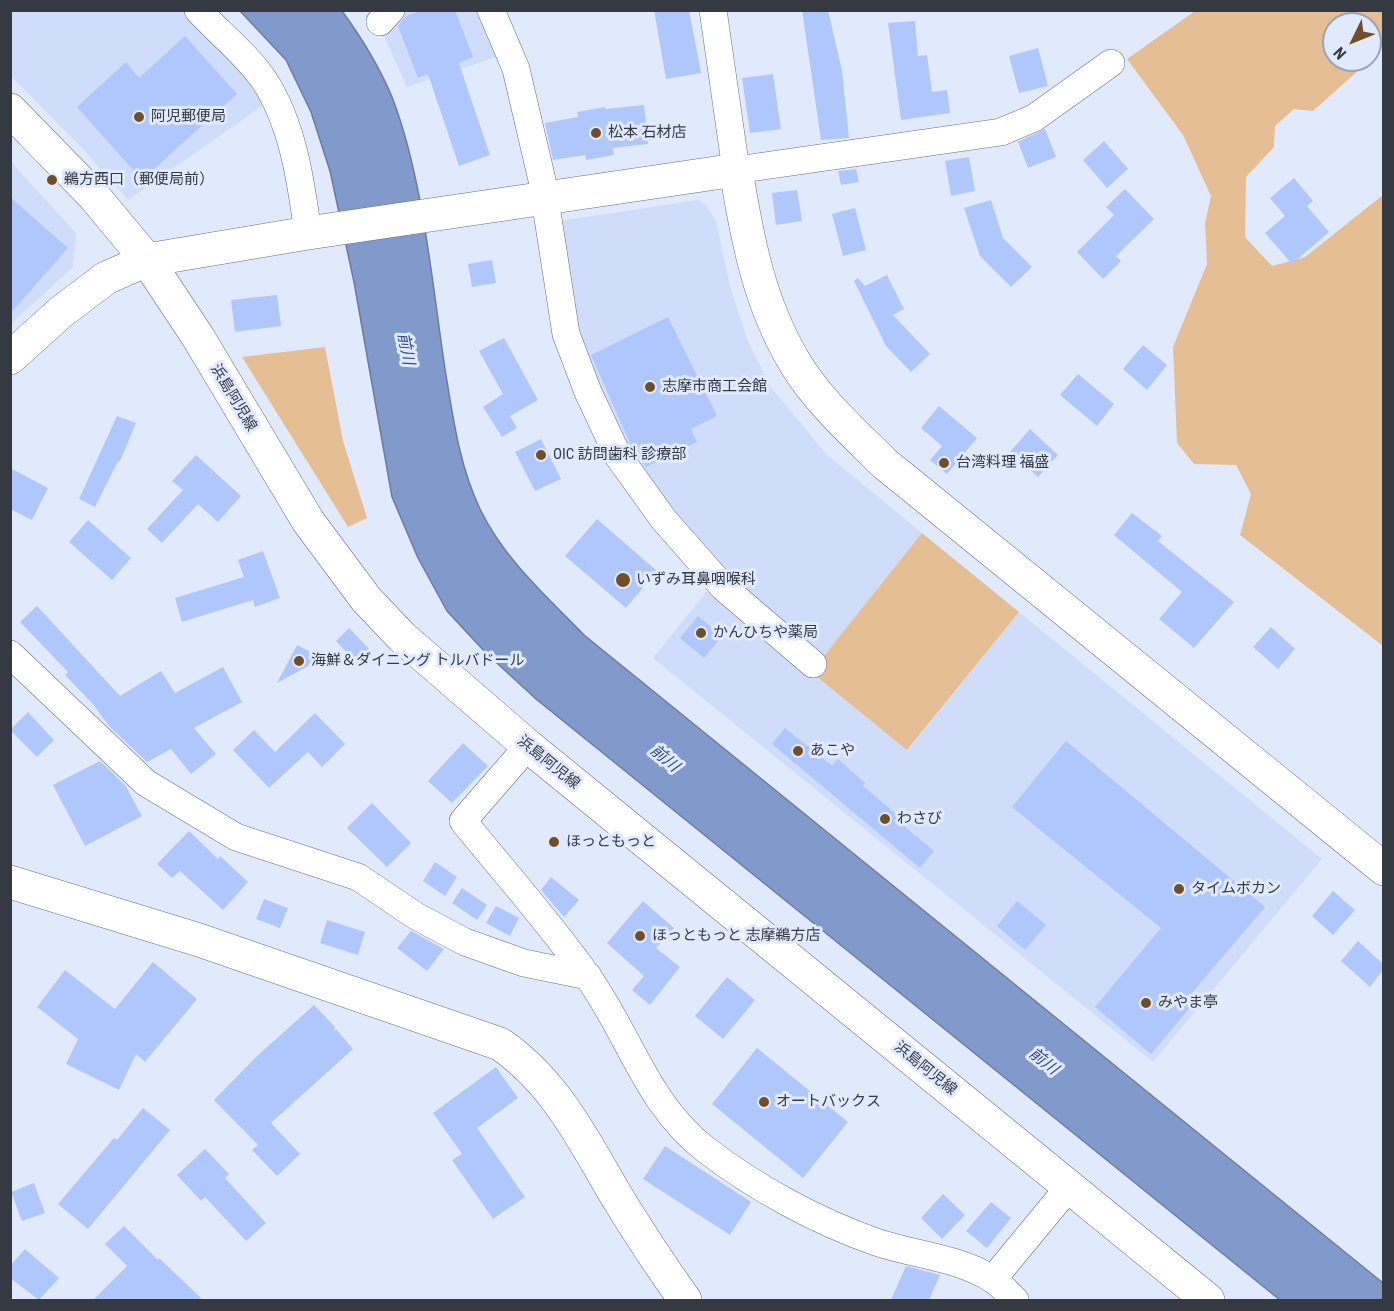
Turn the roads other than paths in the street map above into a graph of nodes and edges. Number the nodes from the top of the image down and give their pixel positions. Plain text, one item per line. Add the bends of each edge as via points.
1 (198, 10) edge
2 (491, 10) edge
3 (713, 10) edge
4 (1112, 63) dead end
5 (10, 110) edge
6 (736, 170) junction
7 (543, 200) junction
8 (313, 233) junction
9 (147, 260) junction
10 (10, 358) edge
11 (10, 654) edge
12 (813, 664) dead end
13 (528, 747) junction
14 (1383, 869) edge
15 (10, 882) edge
16 (588, 976) junction
17 (1069, 1187) junction
18 (993, 1279) junction
19 (685, 1300) edge
20 (1015, 1300) edge
21 (1208, 1300) edge

1 - 8 street via 263,79 285,117
2 - 7 street via 516,69 542,180
3 - 6 street
4 - 6 street via 1034,118 1001,132
5 - 9 street, 浜島阿児線 via 93,195
6 - 7 street
6 - 14 street via 753,263 770,316 796,364 837,417 884,463
7 - 8 street
7 - 12 street via 566,334 618,456 664,520 723,587
8 - 9 street
9 - 10 street via 106,278
9 - 13 street, 浜島阿児線 via 336,562 402,637
11 - 16 street via 146,783 236,837 358,877 416,916 465,942 524,963
13 - 16 street via 463,821
13 - 17 street, 浜島阿児線
15 - 19 street via 199,940 500,1044 522,1059 573,1120 648,1249
16 - 18 street via 666,1110 704,1148 759,1185 811,1213 876,1242 953,1262
17 - 18 street
17 - 21 street, 浜島阿児線
18 - 20 street

